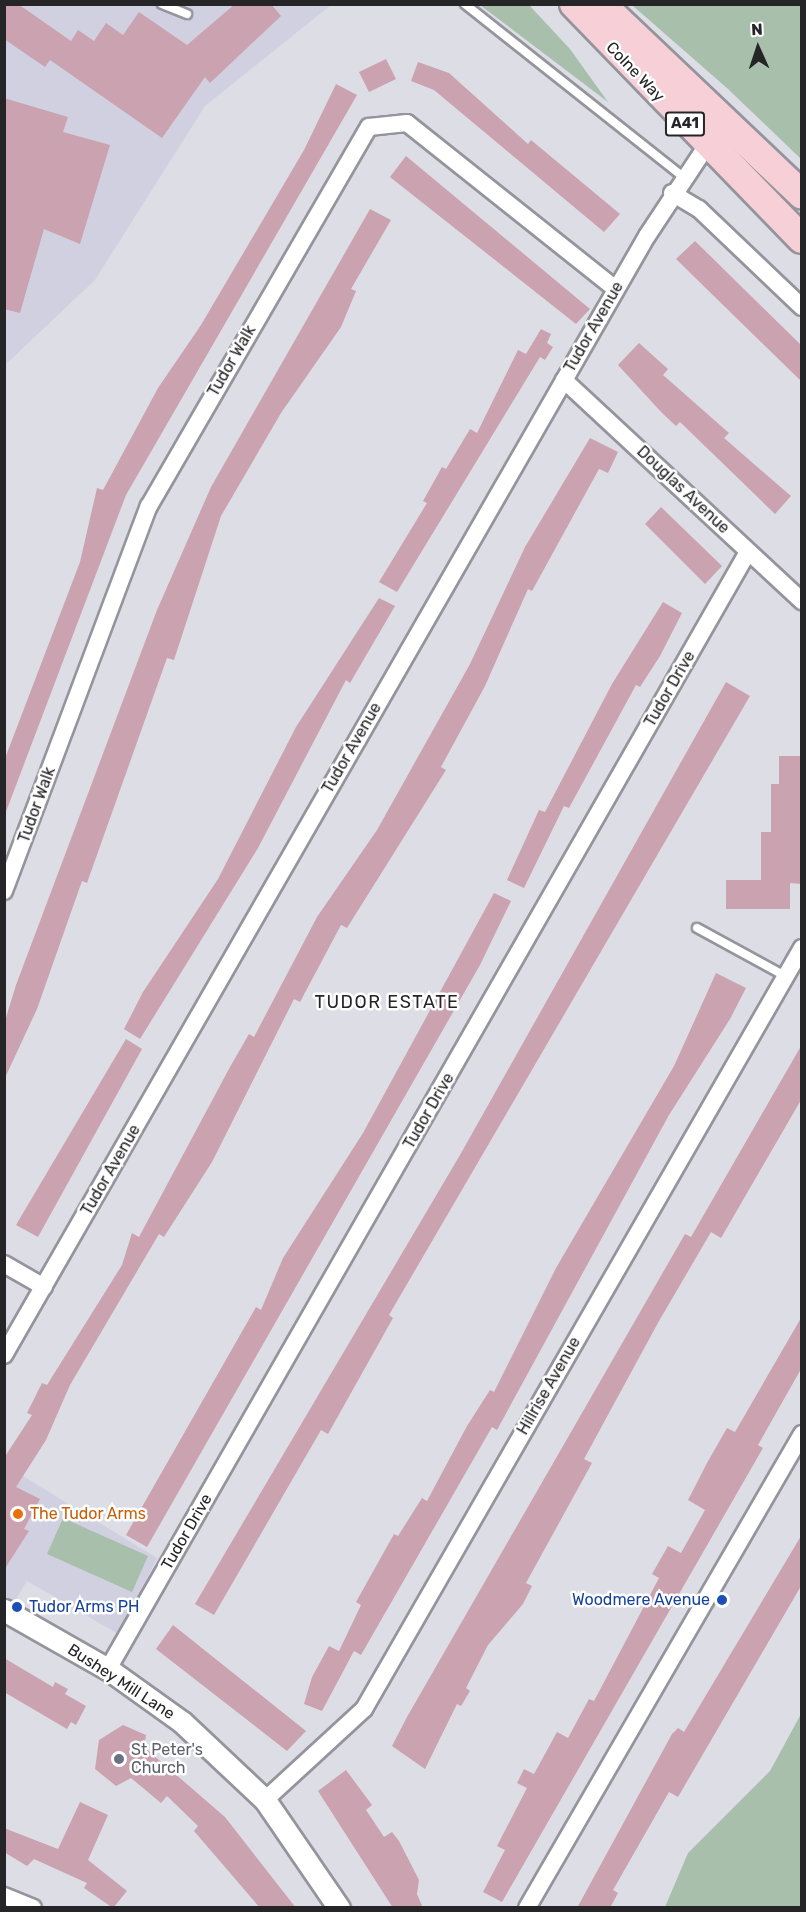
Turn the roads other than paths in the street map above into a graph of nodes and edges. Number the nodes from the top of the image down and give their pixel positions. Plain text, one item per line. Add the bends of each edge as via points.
1 (162, 4) edge
2 (465, 4) edge
3 (574, 4) edge
4 (601, 4) edge
5 (187, 14) dead end
6 (706, 147) junction
7 (683, 177) junction
8 (672, 194) junction
9 (801, 195) edge
10 (801, 239) edge
11 (616, 289) junction
12 (801, 307) edge
13 (564, 380) junction
14 (748, 552) junction
15 (801, 601) edge
16 (4, 891) edge
17 (697, 927) dead end
18 (801, 948) edge
19 (785, 975) junction
20 (4, 1264) edge
21 (44, 1287) junction
22 (4, 1355) edge
23 (801, 1434) edge
24 (4, 1610) edge
25 (108, 1669) junction
26 (265, 1800) junction
27 (4, 1896) edge
28 (33, 1908) edge
29 (339, 1908) edge
30 (527, 1908) edge

1 - 5 lane
2 - 7 lane
3 - 6 highway, Colne Way / A41
4 - 9 highway, Colne Way / A41
6 - 7 street, Tudor Avenue
6 - 10 highway, Colne Way / A41
7 - 8 street, Tudor Avenue
8 - 11 street, Tudor Avenue
8 - 12 street via 699,209
11 - 13 street, Tudor Avenue
11 - 16 street, Tudor Walk via 407,123 369,127 149,506
13 - 14 street, Douglas Avenue
13 - 21 street, Tudor Avenue
14 - 15 street, Douglas Avenue
14 - 25 street, Tudor Drive
17 - 19 lane
18 - 19 street, Hillrise Avenue
19 - 26 street, Hillrise Avenue via 364,1709
20 - 21 street
21 - 22 street, Tudor Avenue
23 - 30 street
24 - 25 street, Bushey Mill Lane
25 - 26 street, Bushey Mill Lane via 182,1722
26 - 29 street, Bushey Mill Lane
27 - 28 street

